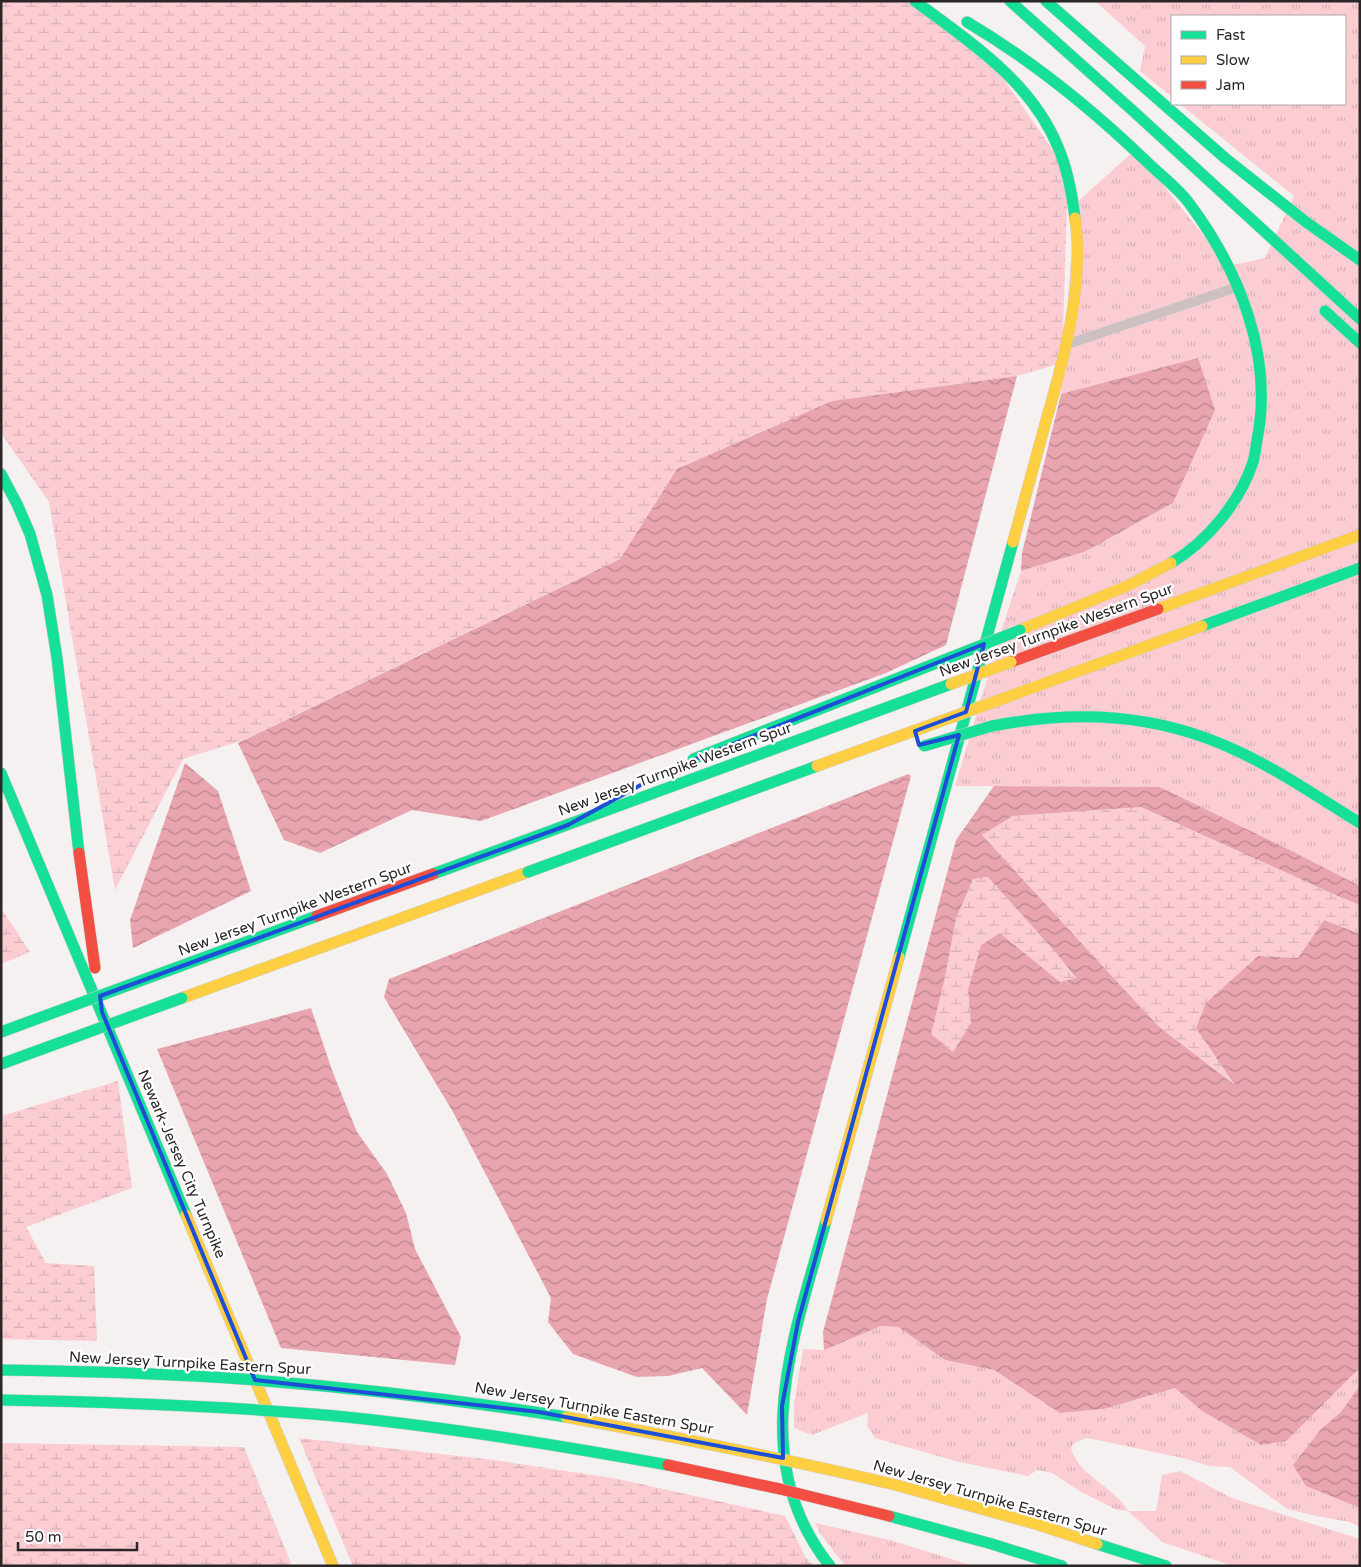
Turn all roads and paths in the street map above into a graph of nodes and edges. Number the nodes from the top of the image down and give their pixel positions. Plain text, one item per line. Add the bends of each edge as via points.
1 (915, 1) edge
2 (930, 1) edge
3 (1010, 1) edge
4 (1046, 1) edge
5 (1114, 129) junction
6 (1195, 193) dead end
7 (1360, 260) edge
8 (1237, 286) junction
9 (1316, 304) dead end
10 (1360, 319) edge
11 (1360, 344) edge
12 (1066, 345) junction
13 (1, 474) edge
14 (1360, 535) edge
15 (1360, 568) edge
16 (915, 749) dead end
17 (686, 762) dead end
18 (1, 773) edge
19 (634, 788) dead end
20 (1360, 823) edge
21 (568, 825) junction
22 (592, 860) dead end
23 (528, 872) junction
24 (102, 1012) junction
25 (1, 1032) edge
26 (1, 1064) edge
27 (1, 1370) edge
28 (1, 1400) edge
29 (333, 1566) edge
30 (830, 1566) edge
31 (1062, 1566) edge
32 (1166, 1566) edge

1 - 12 highway via 1012,79 1041,114 1063,157 1072,188 1077,237 1076,289
2 - 5 highway via 989,34
3 - 10 highway
4 - 7 highway via 1225,158
5 - 6 highway via 1160,161
5 - 8 highway via 1193,209 1217,245
8 - 12 lane
8 - 17 highway, bridge via 1261,375 1263,404 1258,448 1236,499 1203,540 1171,564 1132,584
9 - 11 highway
12 - 30 highway via 787,1366 782,1424 786,1476 800,1515
13 - 24 highway via 34,540 48,596 80,872
14 - 21 highway, New Jersey Turnpike Western Spur, bridge
15 - 23 highway, bridge
16 - 20 highway, bridge via 992,726 1041,718 1074,716 1130,721 1182,731 1216,743 1252,759
18 - 24 highway, Newark-Jersey City Turnpike
19 - 21 highway, bridge
21 - 25 highway, New Jersey Turnpike Western Spur, bridge
22 - 23 highway, bridge
23 - 26 highway, bridge
24 - 29 highway, Newark-Jersey City Turnpike
27 - 32 highway, New Jersey Turnpike Eastern Spur, bridge via 236,1378 357,1388 539,1412 683,1437 896,1485 1036,1524
28 - 31 highway, bridge via 252,1410 435,1428 528,1441 785,1490 992,1544

